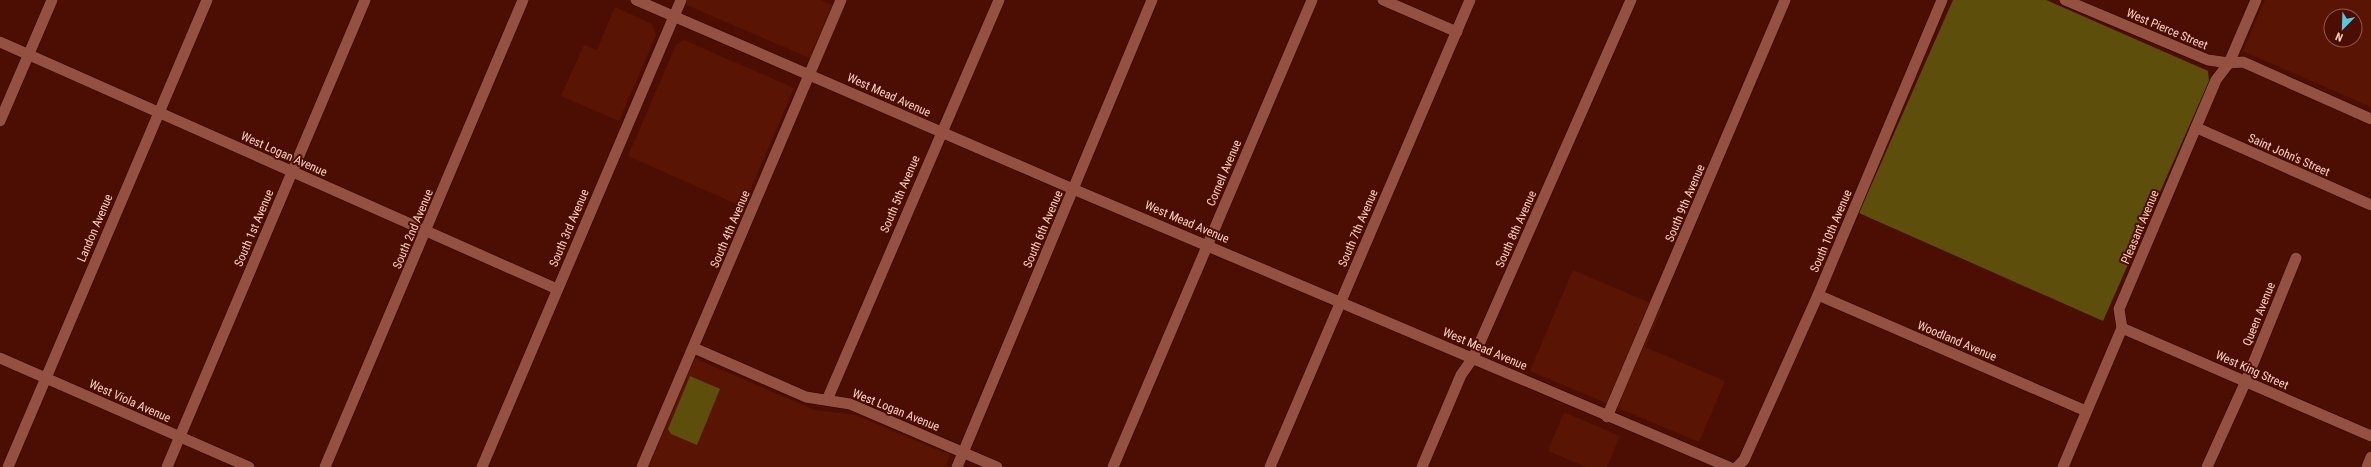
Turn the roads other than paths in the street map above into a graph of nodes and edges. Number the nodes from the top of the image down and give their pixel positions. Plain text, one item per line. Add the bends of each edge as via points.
1 (52, 0) edge
2 (207, 0) edge
3 (365, 0) edge
4 (523, 0) edge
5 (636, 0) edge
6 (681, 0) edge
7 (841, 0) edge
8 (999, 0) edge
9 (1152, 0) edge
10 (1312, 0) edge
11 (1383, 0) edge
12 (1470, 0) edge
13 (1631, 0) edge
14 (1786, 0) edge
15 (1942, 0) edge
16 (2065, 0) edge
17 (2256, 0) edge
18 (674, 16) junction
19 (1457, 32) junction
20 (0, 42) edge
21 (29, 54) junction
22 (2229, 63) junction
23 (808, 74) junction
24 (159, 112) junction
25 (2371, 119) edge
26 (0, 120) edge
27 (2197, 128) junction
28 (941, 132) junction
29 (292, 172) junction
30 (1073, 189) junction
31 (2371, 206) edge
32 (426, 231) junction
33 (1207, 244) junction
34 (2296, 258) dead end
35 (557, 289) junction
36 (1818, 295) junction
37 (1341, 302) junction
38 (2122, 328) junction
39 (694, 348) junction
40 (0, 358) edge
41 (1473, 358) junction
42 (46, 378) junction
43 (2246, 381) junction
44 (827, 400) junction
45 (2086, 411) junction
46 (1607, 417) junction
47 (2371, 436) edge
48 (180, 437) junction
49 (964, 452) junction
50 (2371, 458) edge
51 (8, 467) edge
52 (167, 467) edge
53 (249, 467) edge
54 (325, 467) edge
55 (482, 467) edge
56 (642, 467) edge
57 (957, 467) edge
58 (997, 467) edge
59 (1113, 467) edge
60 (1270, 467) edge
61 (1422, 467) edge
62 (1729, 467) edge
63 (1737, 467) edge
64 (2063, 467) edge
65 (2208, 467) edge
66 (2367, 467) edge

1 - 21 street
2 - 24 street, Landon Avenue
3 - 29 street, South 1st Avenue
4 - 32 street, South 2nd Avenue
5 - 18 street, West Mead Avenue
6 - 18 street, South 3rd Avenue
7 - 23 street, South 4th Avenue
8 - 28 street, South 5th Avenue
9 - 30 street, South 6th Avenue
10 - 33 street, Cornell Avenue
11 - 19 street
12 - 19 street, South 7th Avenue
13 - 41 street, South 8th Avenue
14 - 46 street, South 9th Avenue
15 - 36 street, South 10th Avenue
16 - 22 street, West Pierce Street via 2208,60
17 - 22 street, Pleasant Avenue
18 - 23 street, West Mead Avenue
18 - 35 street, South 3rd Avenue
19 - 37 street, South 7th Avenue
20 - 21 street, West Logan Avenue
21 - 24 street, West Logan Avenue
21 - 26 street
22 - 25 street, West Pierce Street via 2243,62
22 - 27 street, Pleasant Avenue via 2216,80
23 - 28 street, West Mead Avenue
23 - 39 street, South 4th Avenue
24 - 29 street, West Logan Avenue
24 - 42 street, Landon Avenue
27 - 31 street, Saint John's Street
27 - 38 street, Pleasant Avenue via 2119,309
28 - 30 street, West Mead Avenue
28 - 44 street, South 5th Avenue
29 - 32 street, West Logan Avenue
29 - 48 street, South 1st Avenue
30 - 33 street, West Mead Avenue
30 - 49 street, South 6th Avenue
32 - 35 street, West Logan Avenue
32 - 54 street, South 2nd Avenue
33 - 37 street, West Mead Avenue
33 - 59 street, Cornell Avenue
34 - 43 street, Queen Avenue
35 - 55 street, South 3rd Avenue
36 - 45 street, Woodland Avenue
36 - 63 street, South 10th Avenue via 1744,460
37 - 41 street, West Mead Avenue
37 - 60 street, South 7th Avenue
38 - 43 street, West King Street
38 - 45 street
39 - 44 street, West Logan Avenue via 806,397
39 - 56 street, South 4th Avenue
40 - 42 street, West Viola Avenue
41 - 46 street, West Mead Avenue
41 - 61 street, South 8th Avenue via 1461,375
42 - 48 street, West Viola Avenue
42 - 51 street, Landon Avenue
43 - 47 street, West King Street
43 - 65 street, Queen Avenue
44 - 49 street, West Logan Avenue via 850,404
45 - 64 street
46 - 62 street, West Mead Avenue
48 - 52 street, South 1st Avenue
48 - 53 street, West Viola Avenue
49 - 57 street, South 6th Avenue
49 - 58 street, West Logan Avenue
50 - 66 street

